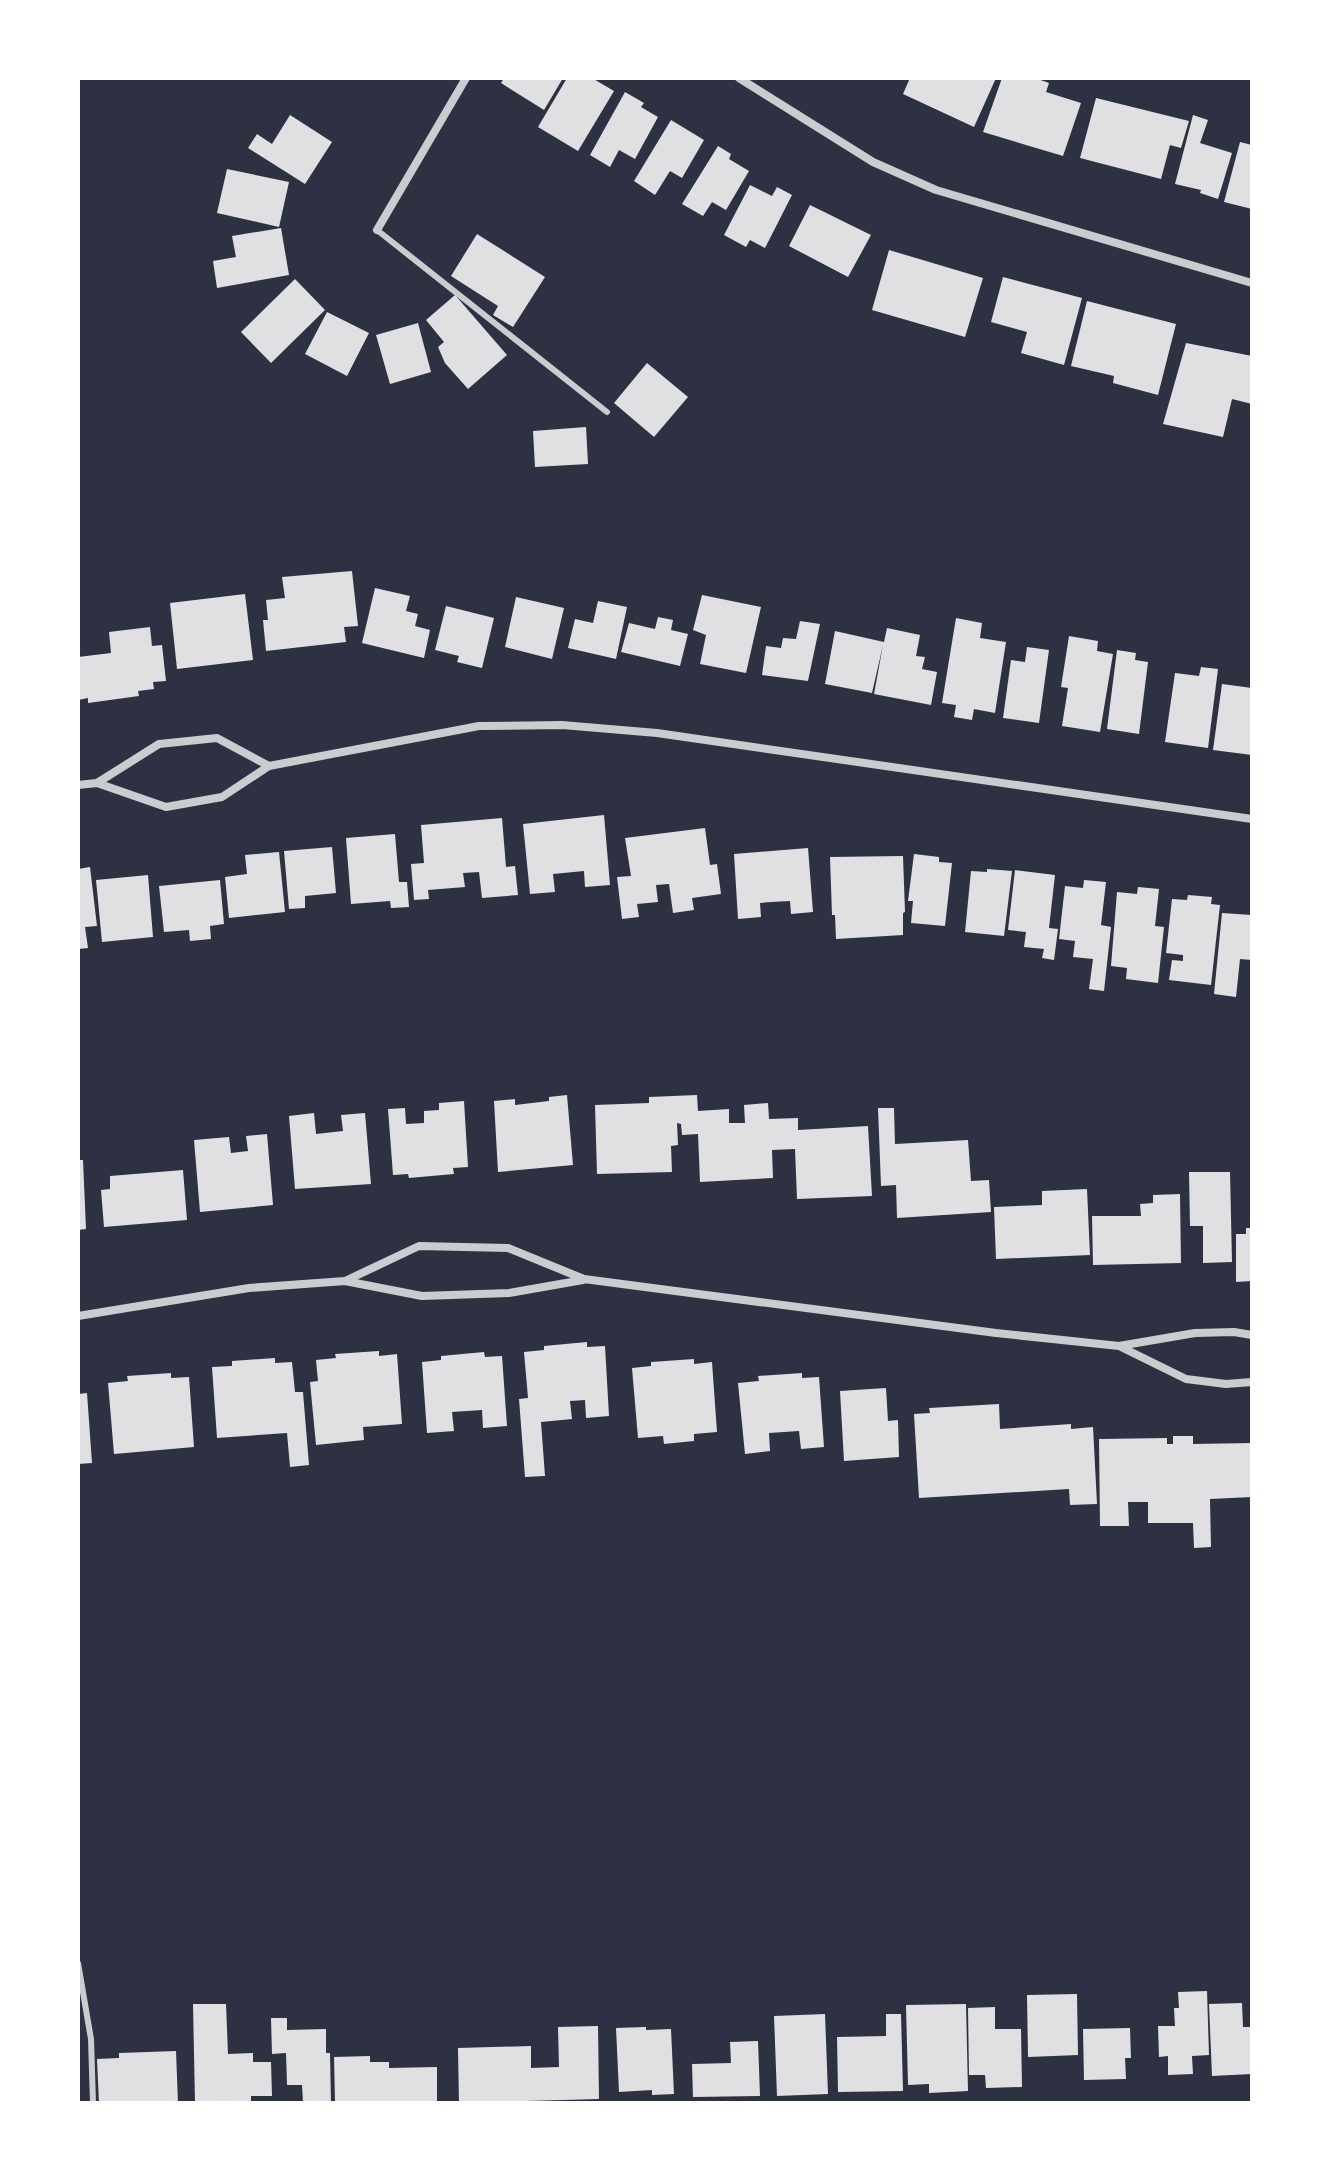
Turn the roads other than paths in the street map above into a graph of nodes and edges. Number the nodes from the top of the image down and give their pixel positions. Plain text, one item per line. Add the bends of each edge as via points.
1 (466, 78) edge
2 (739, 78) edge
3 (377, 230) joint
4 (1252, 283) edge
5 (607, 412) dead end
6 (269, 766) junction
7 (97, 783) junction
8 (78, 785) edge
9 (1252, 819) edge
10 (584, 1279) junction
11 (345, 1281) junction
12 (78, 1316) edge
13 (1252, 1335) edge
14 (1119, 1346) junction
15 (1252, 1382) edge
16 (78, 1963) edge
17 (93, 2103) edge

1 - 3 street
2 - 4 street via 873,162 936,190
3 - 5 lane
6 - 7 street via 222,797 166,807
6 - 7 street via 217,738 159,744
6 - 9 street via 479,726 562,725 657,733
7 - 8 street
10 - 11 street via 509,1293 422,1296
10 - 11 street via 508,1248 419,1246
10 - 14 street
11 - 12 street via 249,1288
13 - 14 street via 1195,1333
14 - 15 street via 1186,1379
16 - 17 lane via 91,2039

